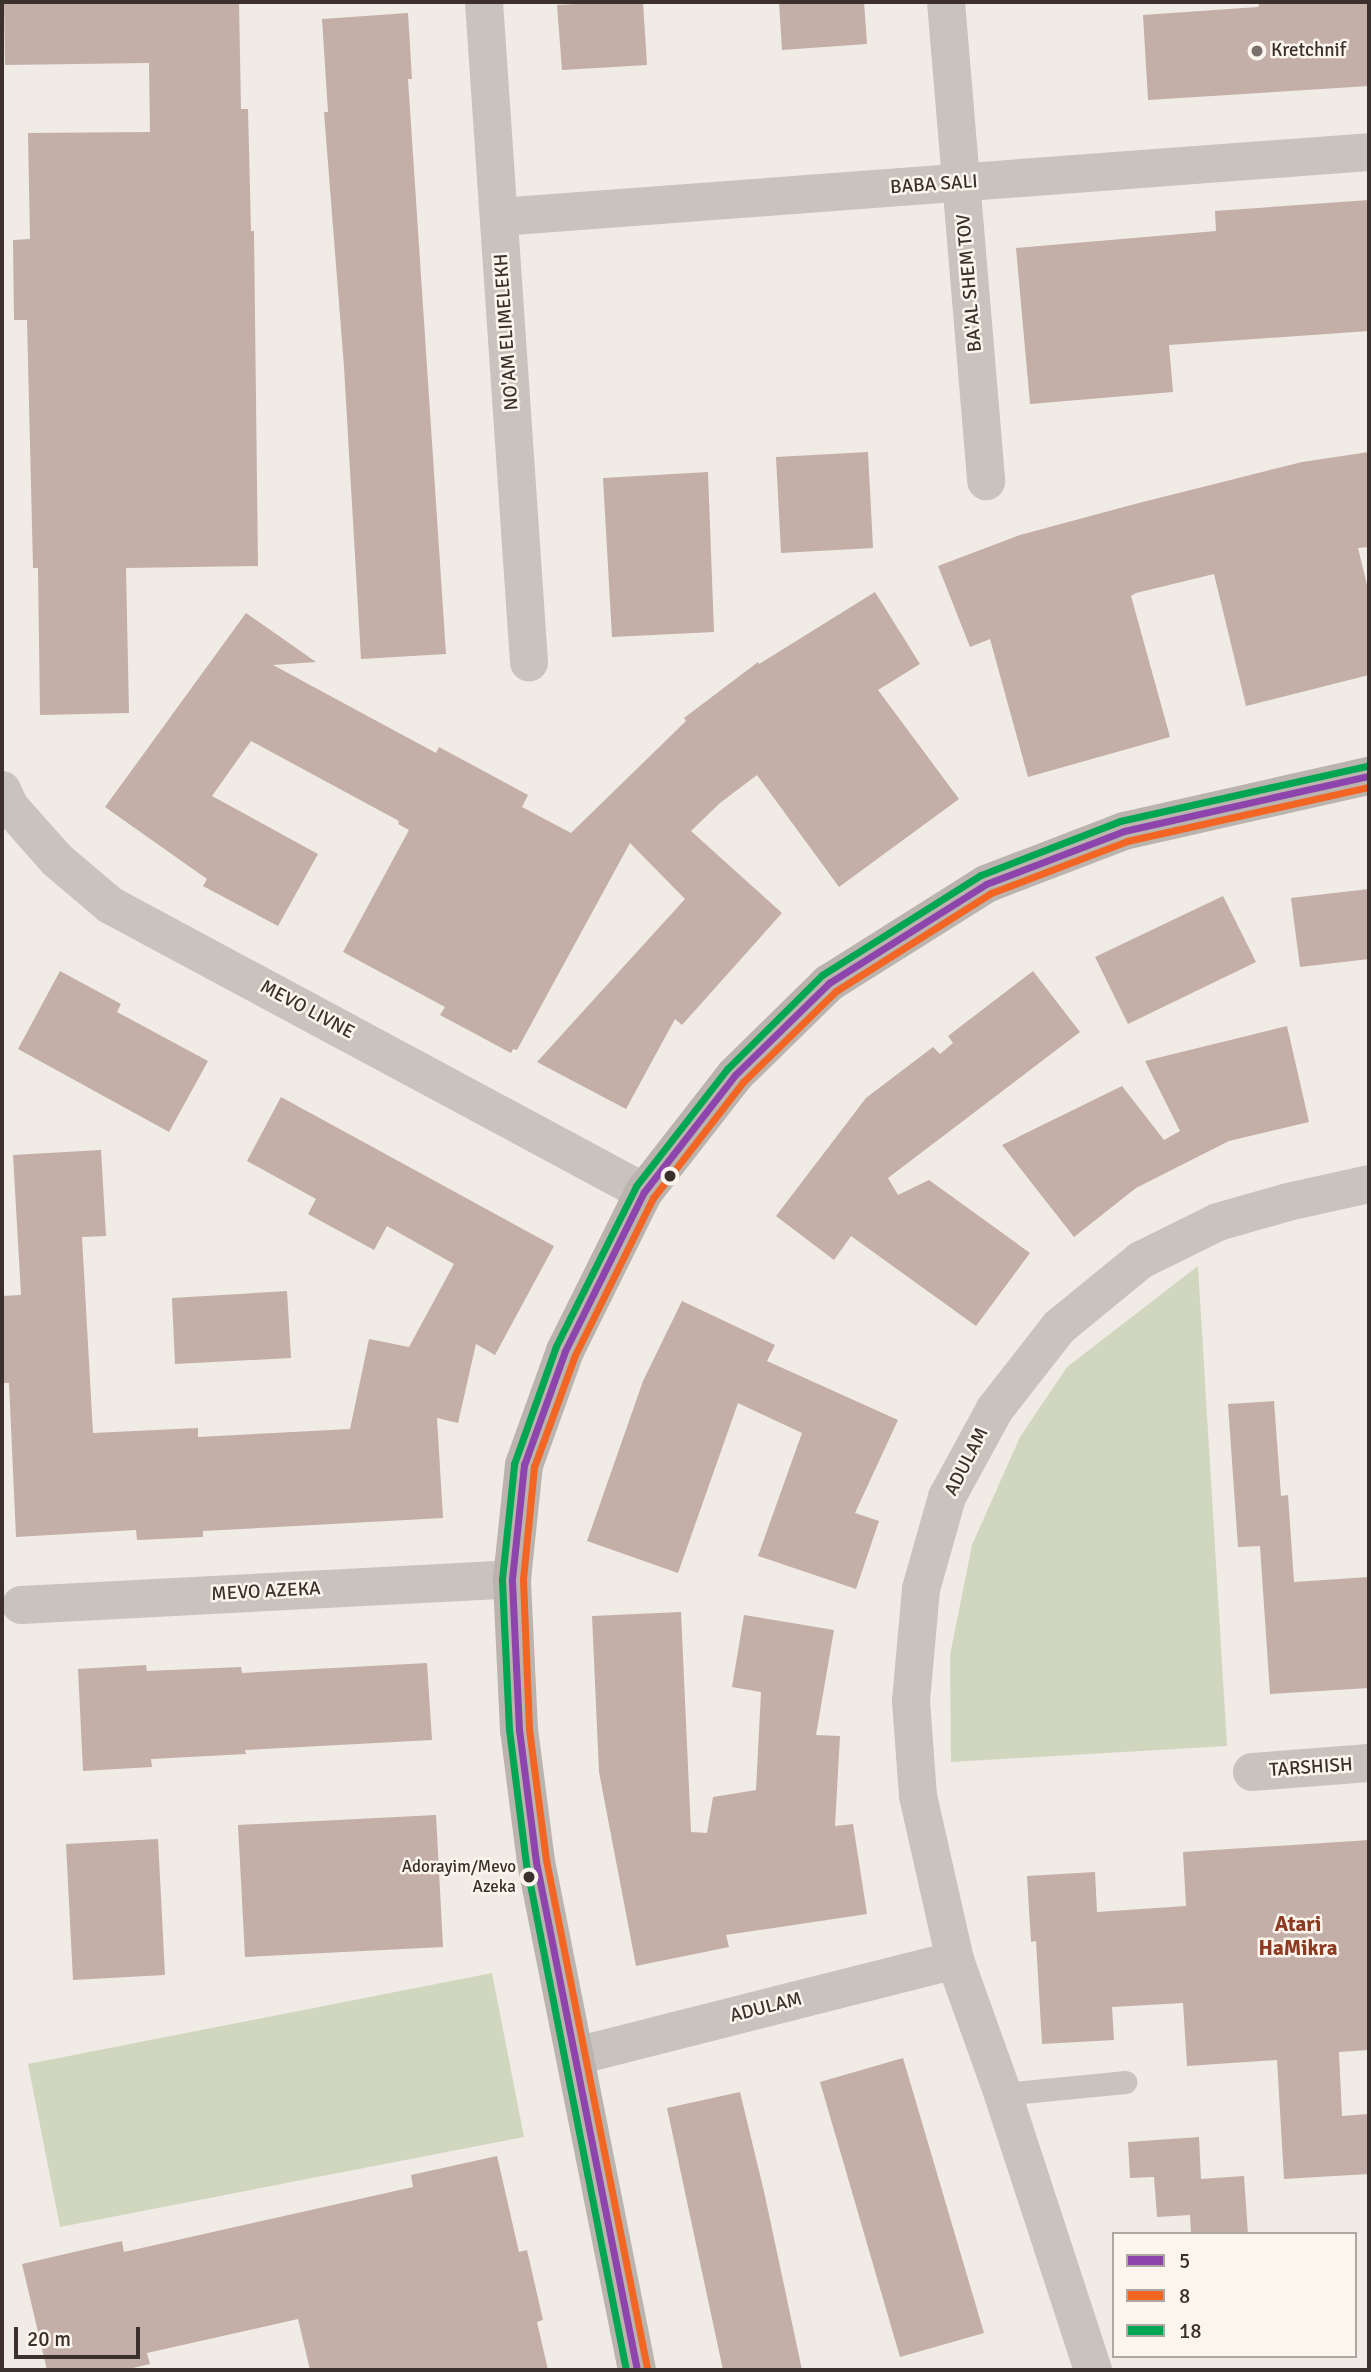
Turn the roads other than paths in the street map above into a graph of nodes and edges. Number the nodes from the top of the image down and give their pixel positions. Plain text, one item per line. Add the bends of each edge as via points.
1 (484, 2) edge
2 (946, 2) edge
3 (1369, 152) edge
4 (962, 183) junction
5 (499, 217) junction
6 (986, 481) dead end
7 (529, 662) dead end
8 (1369, 776) edge
9 (2, 790) edge
10 (1369, 1184) edge
11 (644, 1192) junction
12 (512, 1579) junction
13 (21, 1605) dead end
14 (1369, 1763) edge
15 (1252, 1772) dead end
16 (955, 1960) junction
17 (576, 2056) junction
18 (1125, 2082) dead end
19 (1003, 2094) junction
20 (637, 2370) edge
21 (1093, 2370) edge

1 - 5 street, NO'AM ELIMELEKH
2 - 4 street, BA'AL SHEM TOV
3 - 4 street, BABA SALI
4 - 5 street, BABA SALI
4 - 6 street, BA'AL SHEM TOV
5 - 7 street, NO'AM ELIMELEKH
8 - 11 street via 1124,831 986,884 829,983 736,1075
9 - 11 street, MEVO LIVNE via 10,807 57,860 110,905
10 - 16 street, ADULAM via 1218,1223 1141,1261 1059,1327 995,1409 953,1486 921,1589 911,1701 918,1796
11 - 12 street via 565,1351 524,1465
12 - 13 street, MEVO AZEKA
12 - 17 street via 519,1730 536,1862
14 - 15 street, TARSHISH
16 - 17 street, ADULAM
16 - 19 street, ADULAM
17 - 20 street
18 - 19 lane
19 - 21 street, ADULAM

